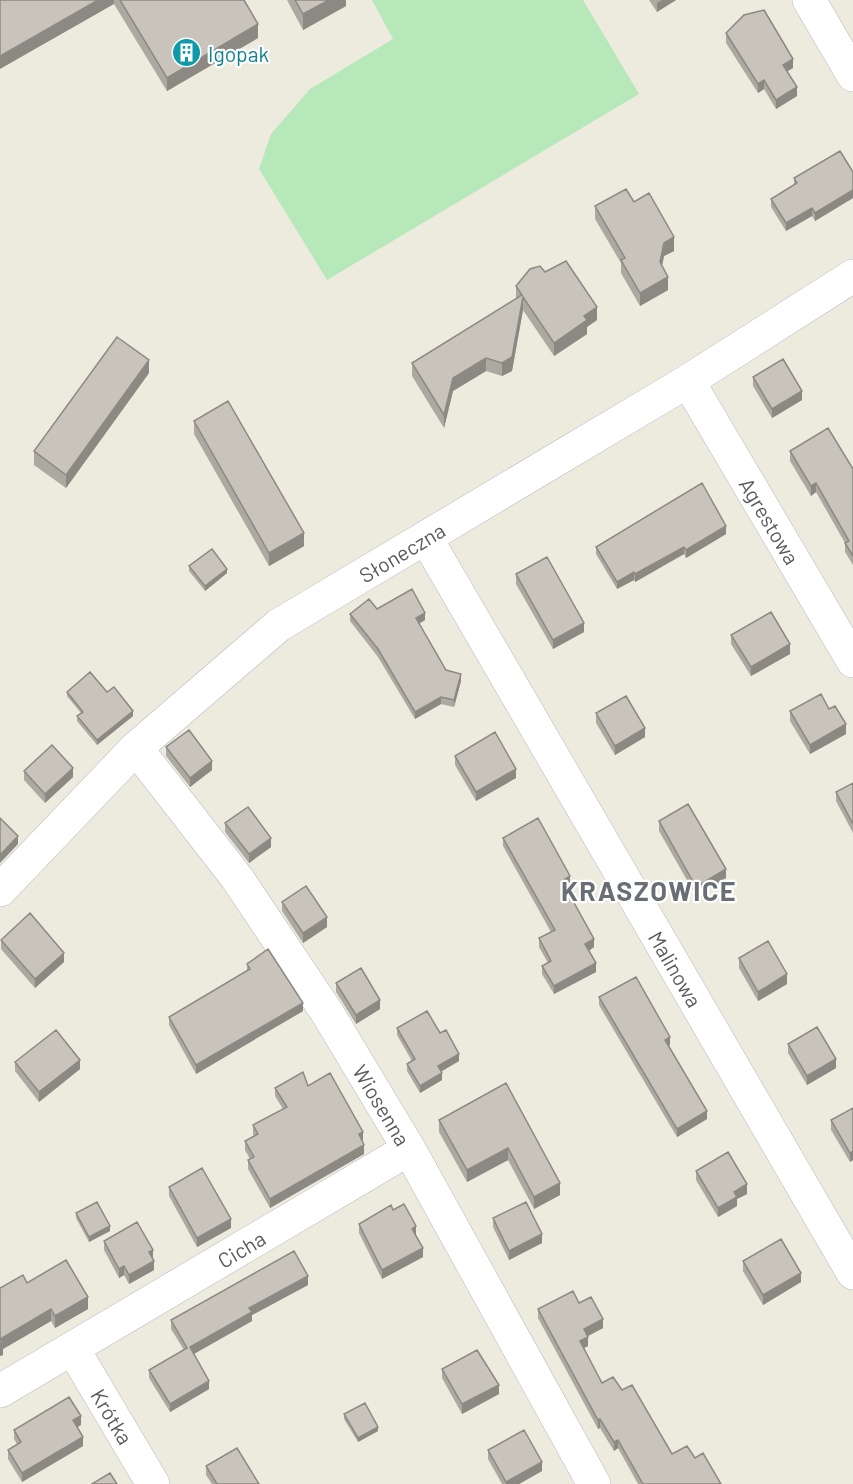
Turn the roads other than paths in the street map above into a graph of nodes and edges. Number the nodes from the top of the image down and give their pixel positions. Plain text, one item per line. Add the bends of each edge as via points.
1 (808, 0) edge
2 (853, 75) edge
3 (853, 276) edge
4 (688, 381) junction
5 (426, 538) junction
6 (853, 661) edge
7 (136, 748) junction
8 (0, 890) edge
9 (409, 1149) junction
10 (843, 1236) edge
11 (853, 1273) edge
12 (73, 1348) junction
13 (0, 1392) edge
14 (153, 1484) edge
15 (594, 1484) edge

1 - 2 street
3 - 4 street, Słoneczna
4 - 5 street, Słoneczna
4 - 6 street, Agrestowa
5 - 7 street, Słoneczna via 279,626
5 - 10 street, Malinowa
7 - 8 street, Słoneczna
7 - 9 street, Wiosenna via 237,878 328,1014
9 - 12 street, Cicha
9 - 15 street, Wiosenna
10 - 11 street, Malinowa
12 - 13 street, Cicha
12 - 14 street, Krótka

